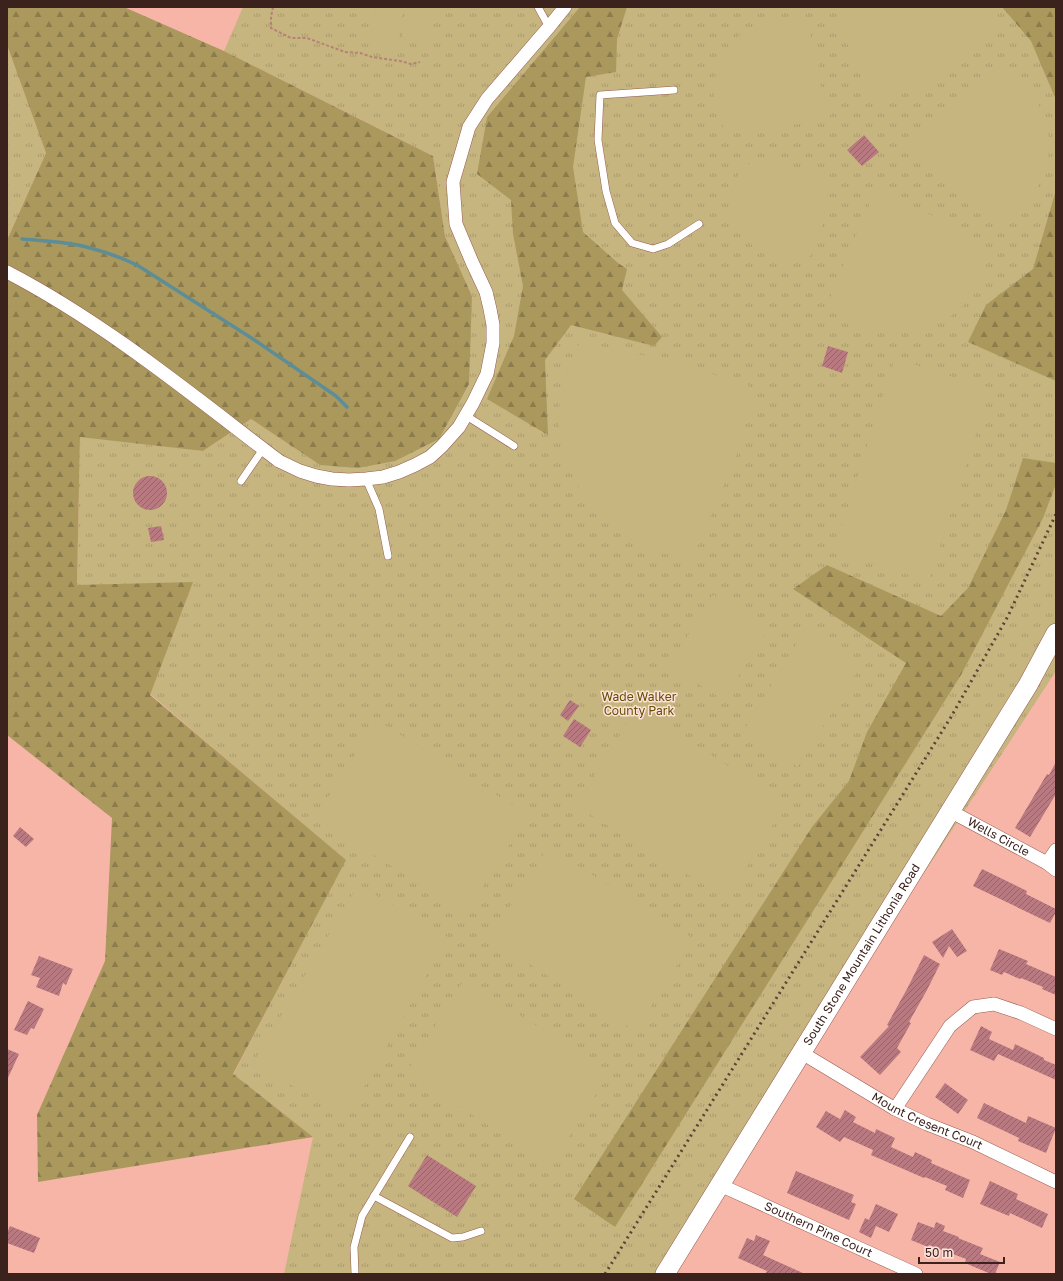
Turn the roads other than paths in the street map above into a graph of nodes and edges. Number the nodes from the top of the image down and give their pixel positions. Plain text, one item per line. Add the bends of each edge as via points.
1 (538, 7) edge
2 (564, 7) edge
3 (549, 27) junction
4 (674, 90) dead end
5 (699, 224) dead end
6 (7, 272) edge
7 (465, 416) junction
8 (514, 446) dead end
9 (263, 448) junction
10 (241, 480) dead end
11 (366, 480) junction
12 (388, 556) dead end
13 (1056, 633) edge
14 (950, 812) junction
15 (1056, 850) edge
16 (1051, 867) edge
17 (1056, 1029) edge
18 (802, 1053) junction
19 (895, 1110) junction
20 (410, 1137) dead end
21 (1056, 1182) edge
22 (720, 1184) junction
23 (374, 1196) junction
24 (481, 1231) dead end
25 (355, 1274) edge
26 (665, 1274) edge
27 (916, 1274) edge

1 - 3 lane
2 - 3 street
3 - 7 street via 487,99 469,127 453,182 456,224 486,292 493,326 493,343 487,374
4 - 5 lane via 600,95 598,140 606,191 615,223 632,243 653,249 668,244
6 - 9 street via 92,323 140,356
7 - 8 lane
7 - 11 street via 430,457 399,472
9 - 10 lane
9 - 11 street via 278,461 316,476 338,480
11 - 12 lane via 379,509
13 - 14 main road, South Stone Mountain Lithonia Road via 1028,685
14 - 16 street, Wells Circle
14 - 18 main road, South Stone Mountain Lithonia Road
15 - 16 street, Wells Circle
17 - 19 street via 994,1004 973,1007 950,1026
18 - 19 street, Mount Cresent Court
18 - 22 main road, South Stone Mountain Lithonia Road
19 - 21 street, Mount Cresent Court via 973,1142
20 - 23 lane
22 - 26 main road, South Stone Mountain Lithonia Road
22 - 27 street, Southern Pine Court
23 - 24 lane via 452,1238
23 - 25 lane via 362,1216 354,1247

